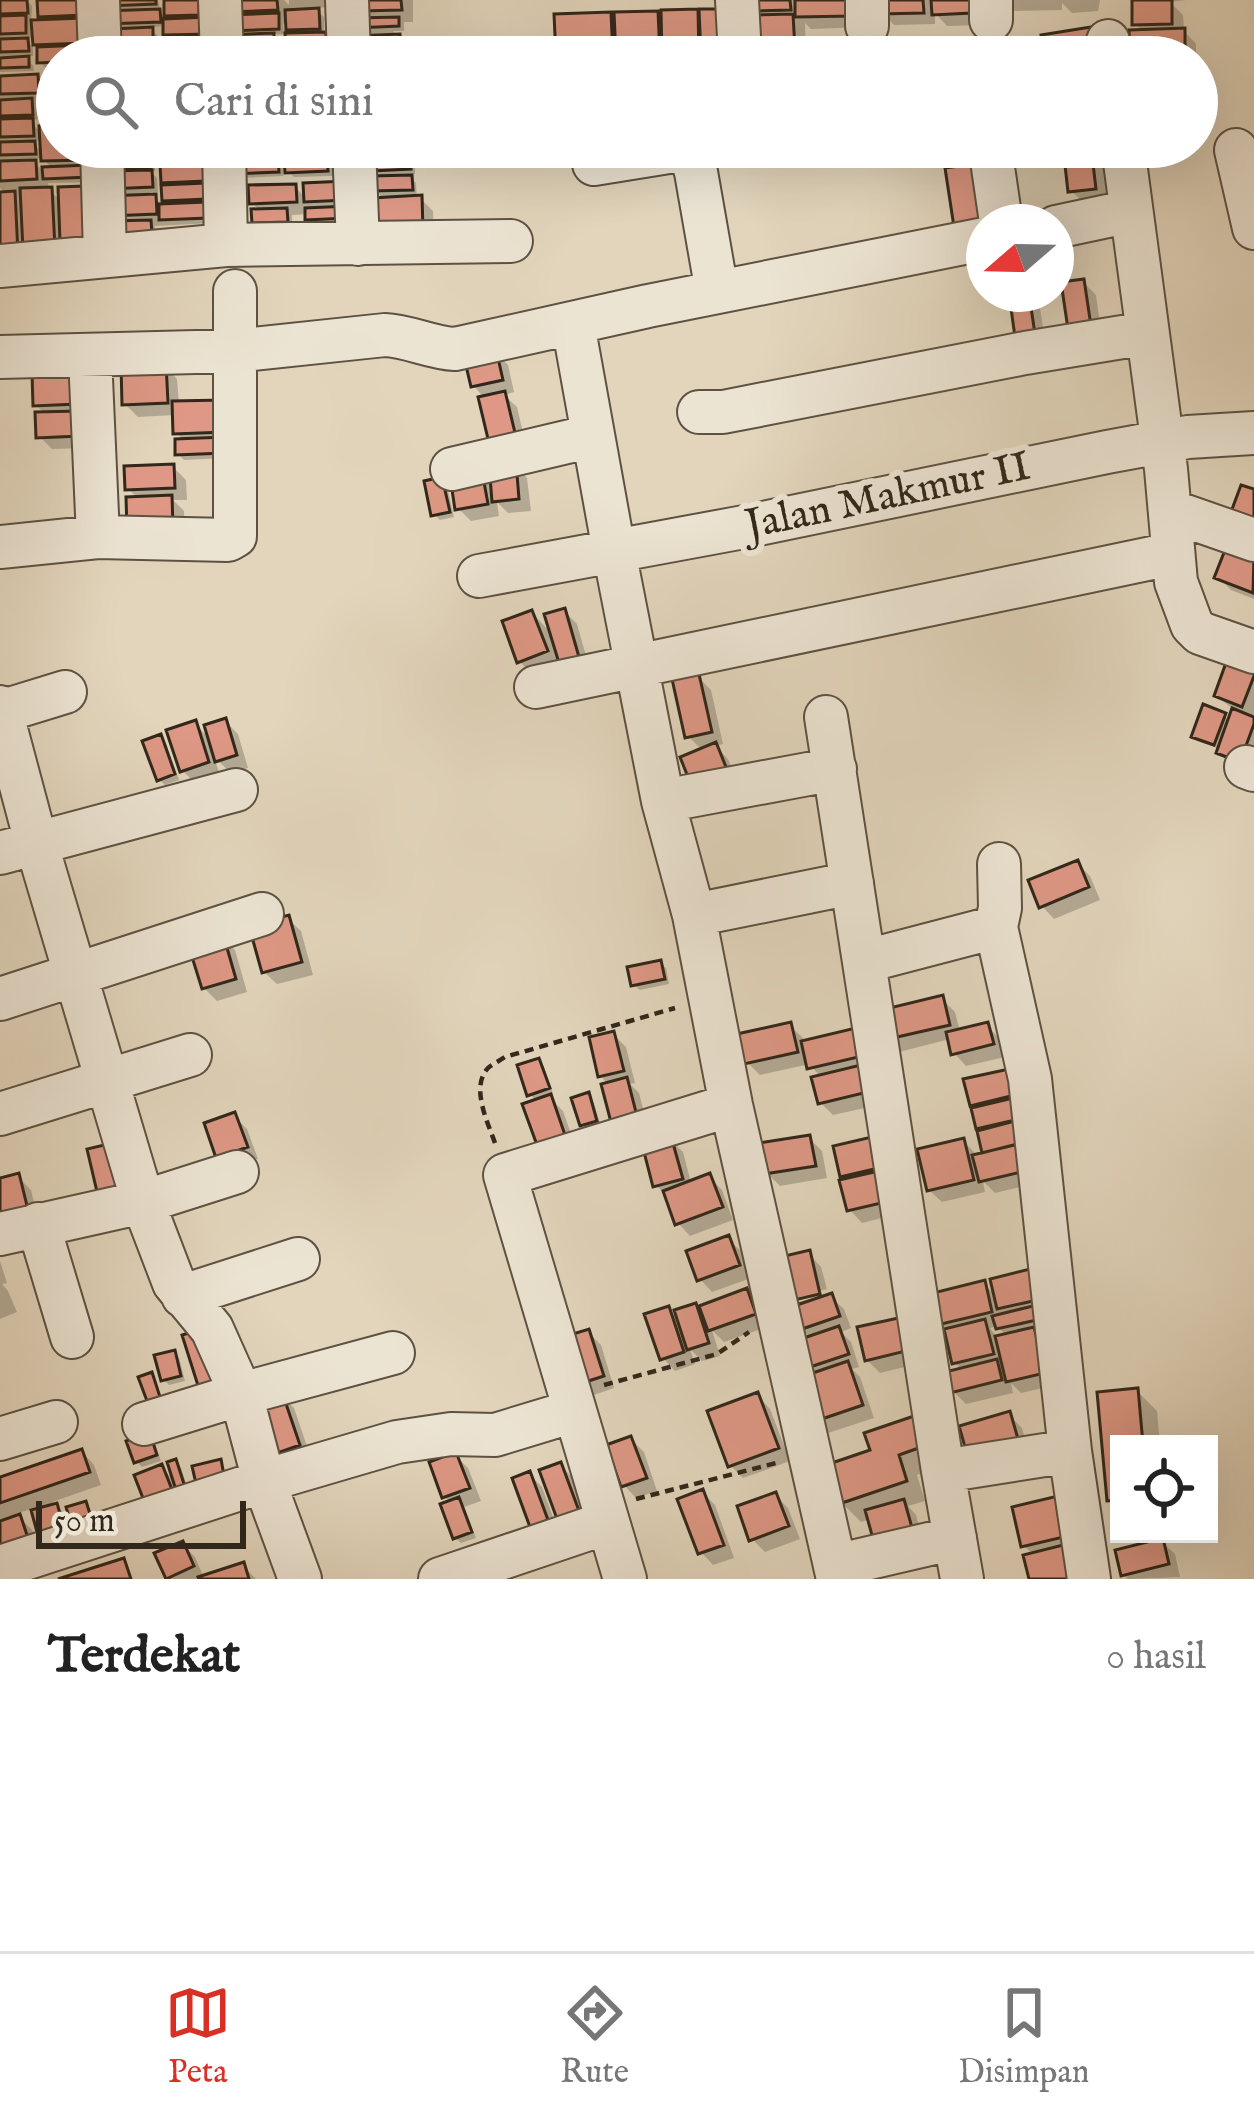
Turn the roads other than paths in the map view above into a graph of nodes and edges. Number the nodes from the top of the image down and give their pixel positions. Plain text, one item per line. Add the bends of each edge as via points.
1 (98, 0) edge
2 (220, 0) edge
3 (347, 0) edge
4 (99, 36) edge
5 (221, 36) edge
6 (349, 36) edge
7 (1236, 150) dead end
8 (103, 168) edge
9 (224, 168) edge
10 (355, 168) edge
11 (695, 168) edge
12 (993, 168) edge
13 (1126, 168) edge
14 (998, 204) edge
15 (1131, 211) junction
16 (1074, 222) edge
17 (1254, 228) edge
18 (512, 241) dead end
19 (966, 243) edge
20 (358, 244) junction
21 (226, 245) junction
22 (105, 256) junction
23 (0, 266) edge
24 (235, 291) dead end
25 (717, 292) junction
26 (573, 324) junction
27 (1147, 333) junction
28 (235, 351) junction
29 (90, 356) junction
30 (0, 357) edge
31 (699, 412) dead end
32 (1254, 433) edge
33 (592, 436) junction
34 (1162, 444) junction
35 (452, 469) dead end
36 (1171, 511) junction
37 (98, 537) junction
38 (1254, 540) edge
39 (0, 547) edge
40 (614, 551) junction
41 (1172, 554) junction
42 (479, 576) dead end
43 (1254, 652) edge
44 (637, 667) junction
45 (536, 687) dead end
46 (65, 692) dead end
47 (0, 710) edge
48 (826, 717) dead end
49 (835, 769) junction
50 (236, 790) dead end
51 (663, 801) junction
52 (18, 847) edge
53 (999, 864) dead end
54 (851, 883) junction
55 (262, 914) dead end
56 (694, 915) junction
57 (996, 927) junction
58 (866, 961) junction
59 (76, 972) junction
60 (0, 999) edge
61 (190, 1055) dead end
62 (108, 1082) junction
63 (730, 1105) junction
64 (0, 1114) edge
65 (237, 1172) dead end
66 (143, 1202) junction
67 (19, 1229) edge
68 (298, 1259) dead end
69 (183, 1296) junction
70 (72, 1337) dead end
71 (393, 1353) dead end
72 (241, 1394) junction
73 (571, 1403) junction
74 (56, 1422) dead end
75 (144, 1424) dead end
76 (0, 1439) edge
77 (1070, 1451) junction
78 (943, 1472) junction
79 (264, 1480) junction
80 (604, 1515) junction
81 (958, 1559) edge
82 (0, 1567) edge
83 (837, 1572) edge
84 (300, 1579) edge
85 (440, 1579) edge
86 (625, 1579) edge
87 (1089, 1579) edge

1 - 4 street
2 - 5 street
3 - 6 street
7 - 17 street
8 - 22 street
9 - 21 street
10 - 20 street
11 - 25 street
12 - 14 street
13 - 15 street
15 - 16 street
15 - 27 street
18 - 20 street
19 - 25 street
20 - 21 street
21 - 22 street
22 - 23 street
24 - 28 street
25 - 26 street
26 - 28 street via 455,349 385,334
26 - 33 street
27 - 31 street
27 - 34 street
28 - 29 street
28 - 37 street via 235,536
29 - 30 street
29 - 37 street
32 - 34 street, Jalan Makmur II
33 - 35 street
33 - 40 street
34 - 36 street
34 - 40 street, Jalan Makmur II
36 - 38 street
36 - 41 street
37 - 39 street
40 - 42 street, Jalan Makmur II
40 - 44 street
41 - 43 street via 1192,625
41 - 44 street
44 - 45 street
44 - 51 street
46 - 47 street
47 - 52 street
48 - 49 street
49 - 51 street
49 - 54 street
50 - 52 street
51 - 56 street
52 - 59 street
53 - 57 street
54 - 56 street
54 - 58 street
55 - 59 street
56 - 63 street
57 - 58 street
57 - 77 street via 1030,1079
58 - 78 street
59 - 60 street
59 - 62 street
61 - 62 street
62 - 64 street
62 - 66 street
63 - 73 street via 505,1174
63 - 83 street
65 - 66 street
66 - 67 street
66 - 69 street
67 - 70 street
68 - 69 street
69 - 72 street via 212,1329
71 - 72 street
72 - 75 street
72 - 79 street
73 - 79 street via 495,1435 397,1442
73 - 80 street
74 - 76 street
77 - 78 street
77 - 87 street
78 - 81 street
79 - 82 street
79 - 84 street
80 - 85 street
80 - 86 street
81 - 83 street

